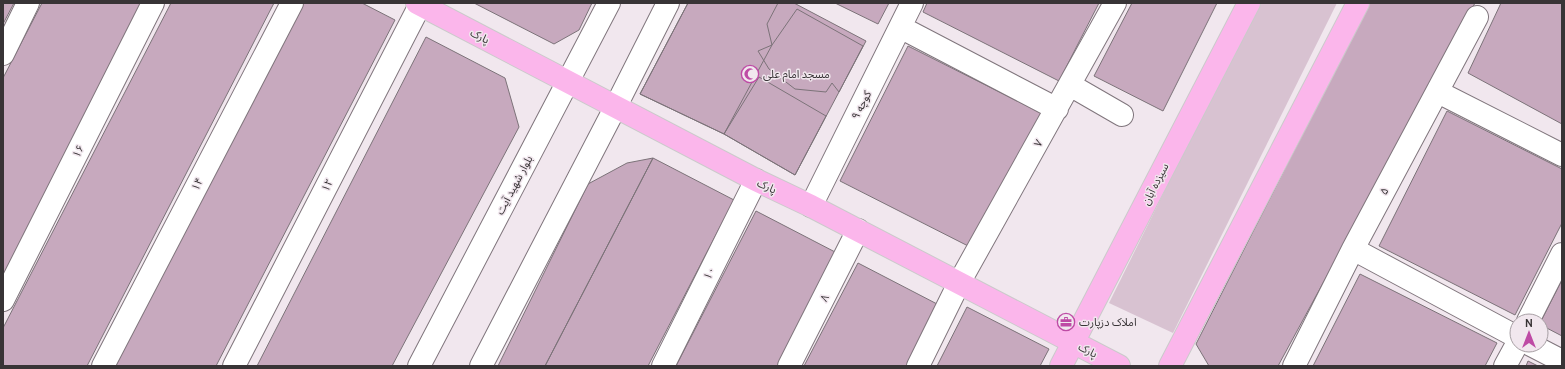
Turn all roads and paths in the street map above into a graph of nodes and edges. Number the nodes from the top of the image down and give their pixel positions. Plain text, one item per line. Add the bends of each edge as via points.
1 (28, 3) edge
2 (153, 3) edge
3 (292, 3) edge
4 (609, 3) edge
5 (668, 3) edge
6 (912, 3) edge
7 (1116, 3) edge
8 (1249, 3) edge
9 (1358, 3) edge
10 (419, 4) edge
11 (1478, 17) dead end
12 (900, 27) junction
13 (3, 54) edge
14 (568, 82) junction
15 (1070, 85) junction
16 (1438, 92) junction
17 (616, 106) junction
18 (1057, 109) junction
19 (1122, 115) dead end
20 (1562, 155) edge
21 (756, 180) junction
22 (811, 206) junction
23 (858, 230) junction
24 (1353, 250) junction
25 (1562, 254) edge
26 (959, 284) junction
27 (3, 300) edge
28 (1532, 313) edge
29 (1509, 333) edge
30 (1073, 342) junction
31 (1512, 353) edge
32 (1546, 353) edge
33 (1562, 362) edge
34 (103, 366) edge
35 (234, 366) edge
36 (419, 366) edge
37 (481, 366) edge
38 (663, 366) edge
39 (790, 366) edge
40 (918, 366) edge
41 (1061, 366) edge
42 (1119, 366) edge
43 (1170, 366) edge
44 (1294, 366) edge
45 (1505, 366) edge

1 - 13 street
2 - 27 street, ۱۶
3 - 34 street, ۱۴
4 - 14 street, بلوار شهید آیت
5 - 17 street
6 - 12 street, کوچه ۹
7 - 15 street, ۷
8 - 30 main road, سیزده آبان
9 - 43 main road
10 - 14 main road, پارک
10 - 35 street, ۱۲
11 - 16 street, ۵
12 - 18 street
12 - 22 street, کوچه ۹
14 - 17 main road, پارک
14 - 36 street, بلوار شهید آیت
15 - 18 street, ۷
15 - 19 street
16 - 20 street
16 - 24 street, ۵
17 - 21 main road, پارک
17 - 37 street
18 - 26 street, ۷
21 - 22 main road, پارک
21 - 38 street, ۱۰
22 - 23 main road, پارک
23 - 26 main road, پارک
23 - 39 street, ۸
24 - 29 street
24 - 44 street, ۵
25 - 28 street
26 - 30 main road, پارک
26 - 40 street, ۷
30 - 41 main road, سیزده آبان
30 - 42 main road, پارک
31 - 45 street
32 - 33 street

